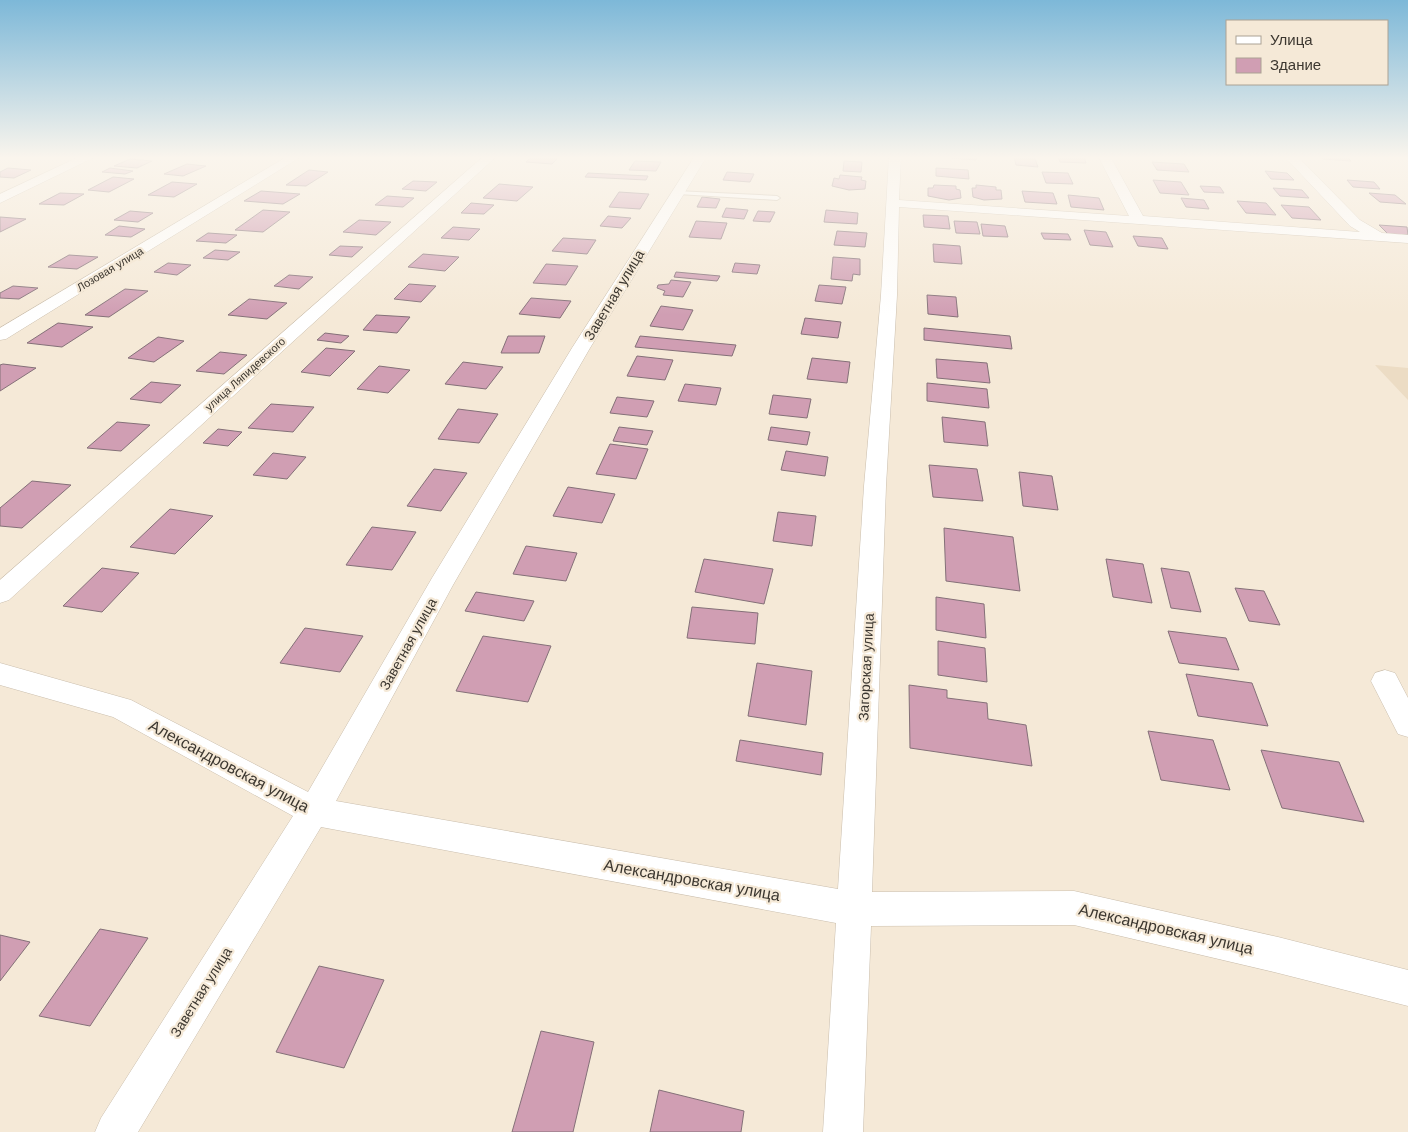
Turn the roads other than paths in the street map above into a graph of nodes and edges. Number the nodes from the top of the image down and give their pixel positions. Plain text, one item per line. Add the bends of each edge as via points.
1 (209, 209) edge
2 (432, 209) edge
3 (668, 209) edge
4 (893, 209) edge
5 (973, 209) edge
6 (1132, 209) edge
7 (1341, 209) edge
8 (1139, 221) junction
9 (1380, 237) junction
10 (1408, 239) edge
11 (0, 335) edge
12 (0, 594) edge
13 (0, 674) edge
14 (1386, 681) dead end
15 (1408, 725) edge
16 (313, 811) junction
17 (854, 909) junction
18 (1408, 988) edge
19 (115, 1132) edge
20 (843, 1132) edge

1 - 11 street, Лозовая улица
2 - 12 street, улица Ляпидевского
3 - 16 street, Заветная улица via 441,584
4 - 17 street, Загорская улица
5 - 8 street
6 - 8 street
7 - 9 street via 1355,223
8 - 9 street
9 - 10 street
13 - 16 street, Александровская улица via 121,708
14 - 15 street
16 - 17 street, Александровская улица
16 - 19 street, Заветная улица
17 - 18 street, Александровская улица via 1074,908
17 - 20 street, Загорская улица

